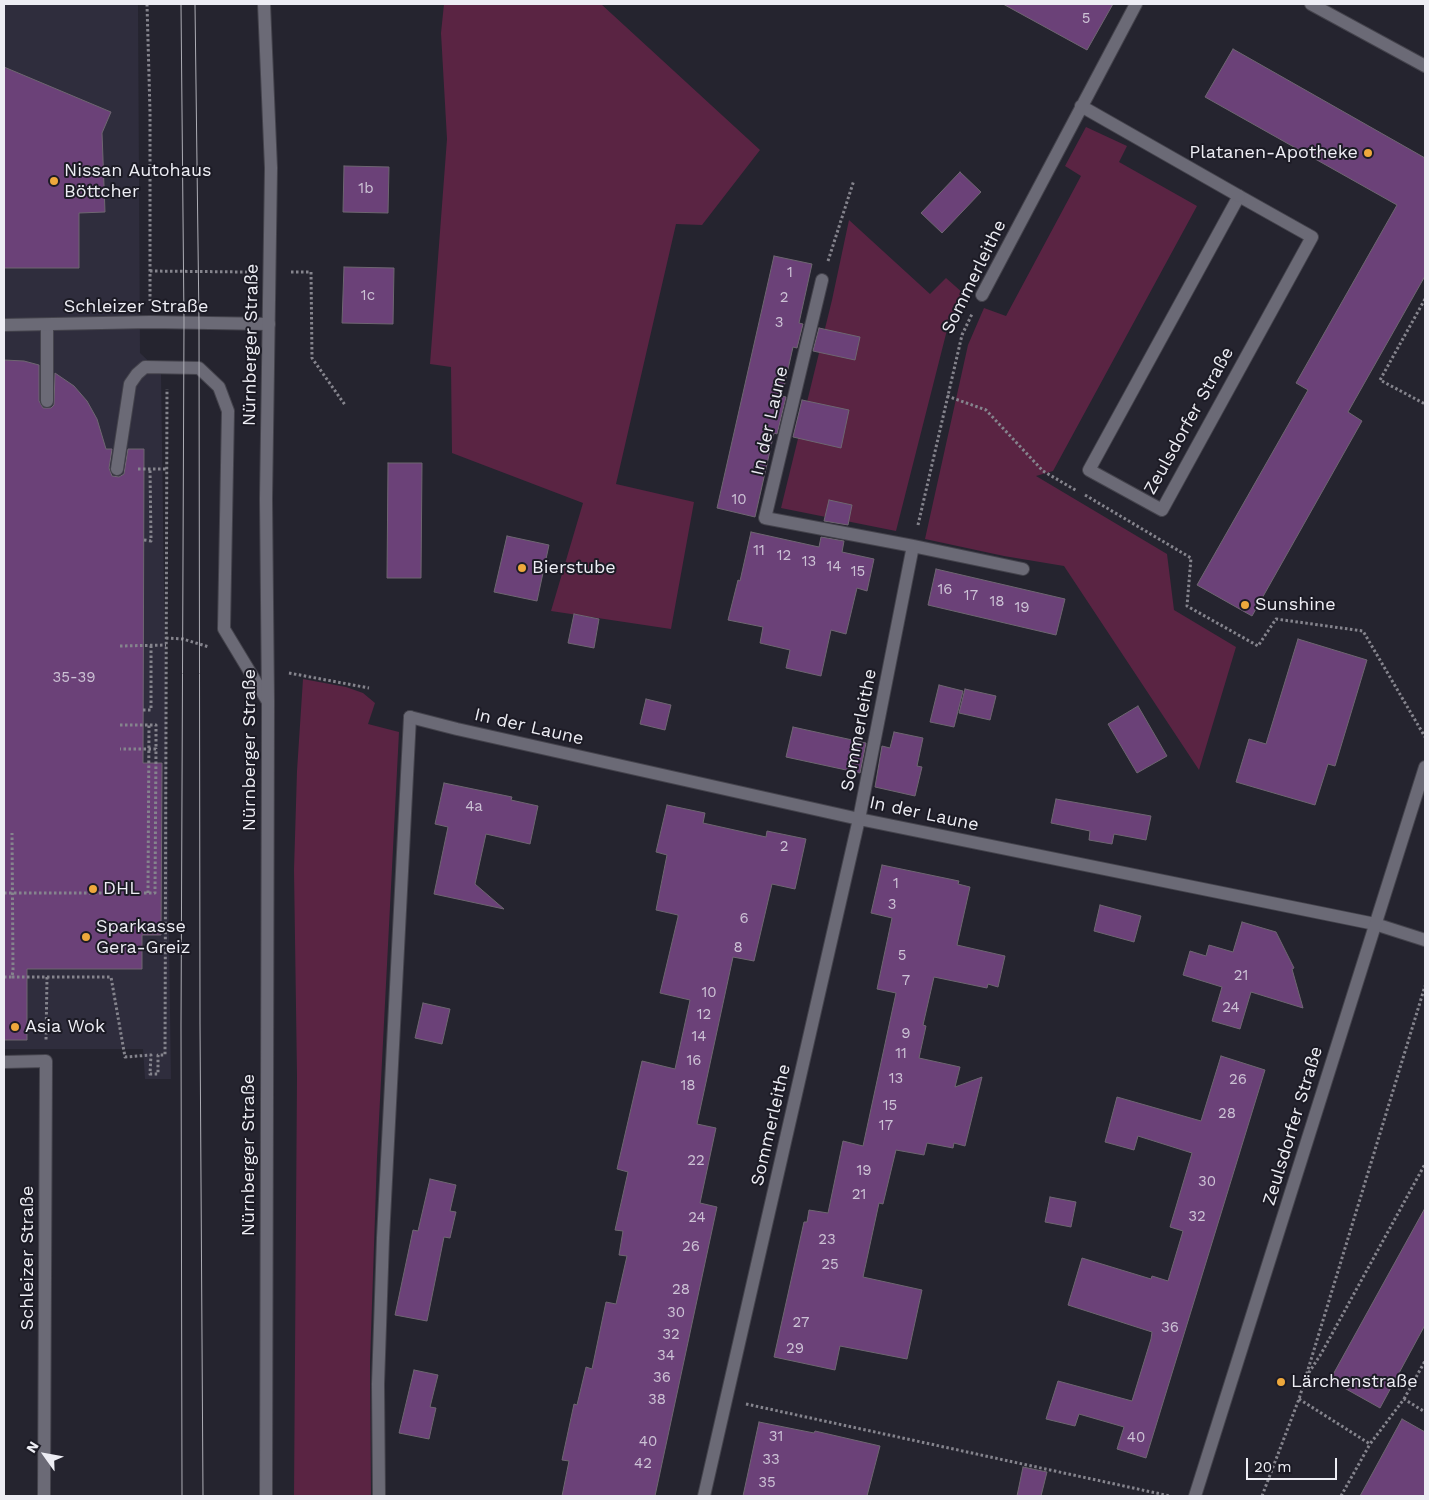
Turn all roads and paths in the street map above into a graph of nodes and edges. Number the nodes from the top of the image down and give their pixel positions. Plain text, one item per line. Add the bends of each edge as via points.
1 (148, 4) edge
2 (264, 4) edge
3 (1136, 4) edge
4 (1312, 4) edge
5 (1425, 66) edge
6 (1081, 106) junction
7 (854, 180) dead end
8 (1239, 196) junction
9 (822, 280) joint
10 (982, 295) joint
11 (1425, 299) edge
12 (150, 322) junction
13 (269, 324) junction
14 (4, 325) edge
15 (47, 325) junction
16 (168, 366) junction
17 (947, 396) junction
18 (47, 401) dead end
19 (1425, 404) edge
20 (118, 469) joint
21 (150, 469) junction
22 (167, 469) junction
23 (144, 540) dead end
24 (913, 546) junction
25 (1023, 570) dead end
26 (151, 645) junction
27 (166, 645) junction
28 (120, 646) dead end
29 (268, 702) junction
30 (143, 710) dead end
31 (148, 724) junction
32 (120, 725) dead end
33 (1425, 738) edge
34 (120, 749) dead end
35 (149, 749) junction
36 (156, 749) junction
37 (1425, 767) edge
38 (859, 819) junction
39 (12, 834) dead end
40 (4, 893) edge
41 (13, 893) junction
42 (148, 893) junction
43 (1374, 924) junction
44 (1425, 940) edge
45 (12, 977) junction
46 (47, 977) junction
47 (4, 978) edge
48 (1425, 986) edge
49 (46, 1061) junction
50 (4, 1062) edge
51 (1425, 1164) edge
52 (1425, 1361) edge
53 (1303, 1381) junction
54 (1299, 1399) junction
55 (726, 1400) junction
56 (1404, 1400) junction
57 (1425, 1412) edge
58 (1370, 1444) junction
59 (44, 1496) edge
60 (266, 1496) edge
61 (378, 1496) edge
62 (704, 1496) edge
63 (1170, 1496) edge
64 (1195, 1496) edge
65 (1262, 1496) edge
66 (1341, 1496) edge

1 - 12 path
2 - 13 street, Nürnberger Straße via 271,168
3 - 6 street, Sommerleithe
4 - 5 street
6 - 8 street, Zeulsdorfer Straße
6 - 10 street, Sommerleithe
7 - 9 path
8 - 8 street, Zeulsdorfer Straße via 1089,470 1162,510 1312,237
9 - 24 street, In der Laune via 765,518
10 - 17 path, Sommerleithe via 962,335
11 - 19 path via 1380,380
12 - 13 street, Schleizer Straße
12 - 15 street, Schleizer Straße
13 - 29 street, Nürnberger Straße via 266,499
14 - 15 street, Schleizer Straße
15 - 18 street
16 - 20 street via 145,367 130,384
16 - 22 path
16 - 29 street via 198,368 219,387 228,411 224,629
17 - 24 path, Sommerleithe
17 - 33 path via 986,410 1043,471 1191,558 1187,606 1258,646 1276,619 1363,631
20 - 21 path
21 - 22 path
21 - 23 path via 151,541
22 - 27 path
24 - 25 street, In der Laune
24 - 38 street, Sommerleithe
26 - 27 path
26 - 28 path
26 - 30 path via 151,710
27 - 46 path via 165,1055 158,1055 158,1074 150,1074 150,1055 125,1057 111,977
29 - 60 street, Nürnberger Straße
31 - 32 path
31 - 35 path
31 - 36 path via 156,725
34 - 35 path
35 - 36 path
35 - 42 path
36 - 42 path via 156,893
37 - 43 street, Zeulsdorfer Straße
38 - 43 street, In der Laune
38 - 55 street, Sommerleithe
38 - 61 street, In der Laune via 410,717 383,1238
39 - 41 path
40 - 41 path
41 - 42 path
41 - 45 path
43 - 44 street, In der Laune
43 - 64 street, Zeulsdorfer Straße
45 - 46 path
45 - 47 path
46 - 49 path
48 - 53 path
49 - 50 street
49 - 59 street, Schleizer Straße
51 - 53 path
52 - 56 path
53 - 54 path
54 - 58 path
54 - 65 path
55 - 62 street, Sommerleithe
55 - 63 path
56 - 57 path
56 - 58 path
58 - 66 path

